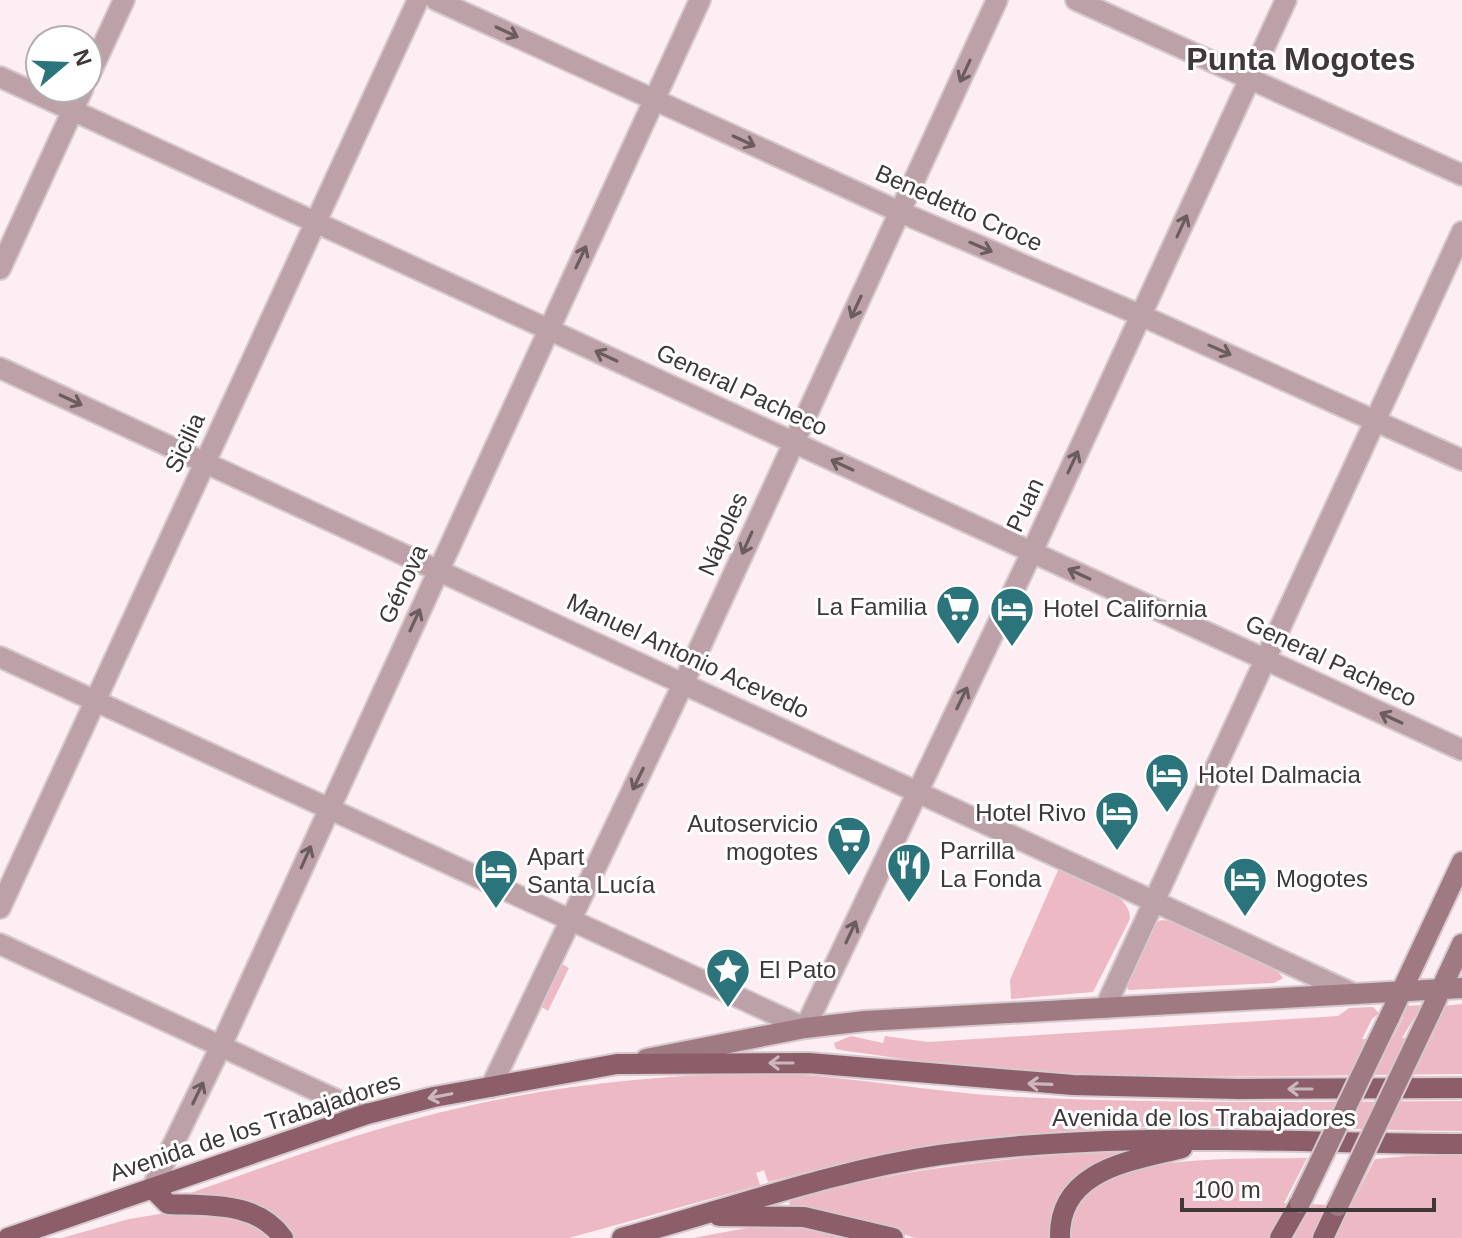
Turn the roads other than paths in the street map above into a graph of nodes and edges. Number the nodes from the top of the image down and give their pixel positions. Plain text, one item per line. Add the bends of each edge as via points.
1 (124, 0) edge
2 (418, 0) edge
3 (436, 0) edge
4 (700, 0) edge
5 (997, 0) edge
6 (1076, 0) edge
7 (1286, 0) edge
8 (104, 43) edge
9 (0, 77) edge
10 (1250, 80) junction
11 (654, 100) junction
12 (76, 104) edge
13 (73, 111) junction
14 (1462, 175) edge
15 (900, 212) junction
16 (315, 222) junction
17 (1462, 232) edge
18 (0, 269) edge
19 (1140, 315) junction
20 (548, 329) junction
21 (0, 368) edge
22 (1374, 419) junction
23 (793, 442) junction
24 (1462, 460) edge
25 (205, 462) junction
26 (1032, 552) junction
27 (438, 569) junction
28 (0, 657) edge
29 (1263, 659) junction
30 (684, 682) junction
31 (95, 701) junction
32 (1462, 750) edge
33 (917, 791) junction
34 (328, 808) junction
35 (1462, 862) edge
36 (1153, 901) junction
37 (0, 908) edge
38 (571, 919) junction
39 (0, 944) edge
40 (1462, 944) edge
41 (1452, 988) edge
42 (1402, 991) junction
43 (1354, 994) junction
44 (1105, 1008) junction
45 (805, 1028) junction
46 (220, 1048) junction
47 (617, 1064) junction
48 (491, 1087) junction
49 (1462, 1088) edge
50 (367, 1114) junction
51 (1204, 1142) junction
52 (1462, 1144) edge
53 (152, 1188) junction
54 (699, 1216) junction
55 (0, 1234) edge
56 (8, 1238) edge
57 (283, 1238) edge
58 (622, 1238) edge
59 (893, 1238) edge
60 (1060, 1238) edge
61 (1280, 1238) edge
62 (1323, 1238) edge

1 - 8 street
2 - 16 street, Sicilia
3 -> 11 street, Benedetto Croce
4 - 11 street, Génova
5 -> 15 street, Nápoles
6 - 10 street
7 - 10 street, Puan
9 - 13 street, General Pacheco
10 - 14 street
19 -> 10 street, Puan
11 -> 15 street, Benedetto Croce
20 -> 11 street, Génova
12 - 13 street
13 - 16 street, General Pacheco
13 - 18 street
15 -> 19 street, Benedetto Croce
15 -> 23 street, Nápoles
16 - 20 street, General Pacheco
16 - 25 street, Sicilia
17 - 22 street
19 -> 22 street, Benedetto Croce
26 -> 19 street, Puan
23 -> 20 street, General Pacheco
20 - 27 street, Génova
21 -> 25 street, Manuel Antonio Acevedo
22 - 24 street, Benedetto Croce
22 - 29 street
26 -> 23 street, General Pacheco
23 -> 30 street, Nápoles
25 - 27 street, Manuel Antonio Acevedo
25 - 31 street, Sicilia
29 -> 26 street, General Pacheco
33 -> 26 street, Puan
27 - 30 street, Manuel Antonio Acevedo
34 -> 27 street, Génova
28 - 31 street
32 -> 29 street, General Pacheco
29 - 36 street
30 - 33 street, Manuel Antonio Acevedo
30 -> 38 street, Nápoles
31 - 34 street
31 - 37 street, Sicilia
33 - 36 street, Manuel Antonio Acevedo
45 -> 33 street, Puan
34 - 38 street
46 -> 34 street, Génova
35 - 42 main road
36 - 43 street, Manuel Antonio Acevedo
36 - 44 street
38 - 45 street
38 - 48 street, Nápoles
39 - 46 street
40 - 41 main road
41 - 42 main road, Avenida de los Trabajadores
41 - 62 main road, bridge via 1429,1015
42 - 43 main road, Avenida de los Trabajadores
42 - 61 main road, bridge
43 - 44 main road, Avenida de los Trabajadores
44 - 45 main road, Avenida de los Trabajadores
45 - 47 main road, Avenida de los Trabajadores
46 - 50 street
53 -> 46 street, Génova
47 - 48 main road, Avenida de los Trabajadores
49 -> 47 main road, Avenida de los Trabajadores via 1073,1085 809,1063
48 -> 50 main road, Avenida de los Trabajadores
50 - 53 main road, Avenida de los Trabajadores
51 - 52 main road, Avenida de los Trabajadores
51 - 54 main road, Avenida de los Trabajadores via 1061,1142 939,1155 832,1176
51 - 60 main road via 1115,1164 1092,1175 1067,1205
53 - 56 main road, Avenida de los Trabajadores
53 - 57 main road via 168,1204 254,1213
54 - 58 main road, Avenida de los Trabajadores
54 - 59 main road via 804,1217
55 - 56 street

